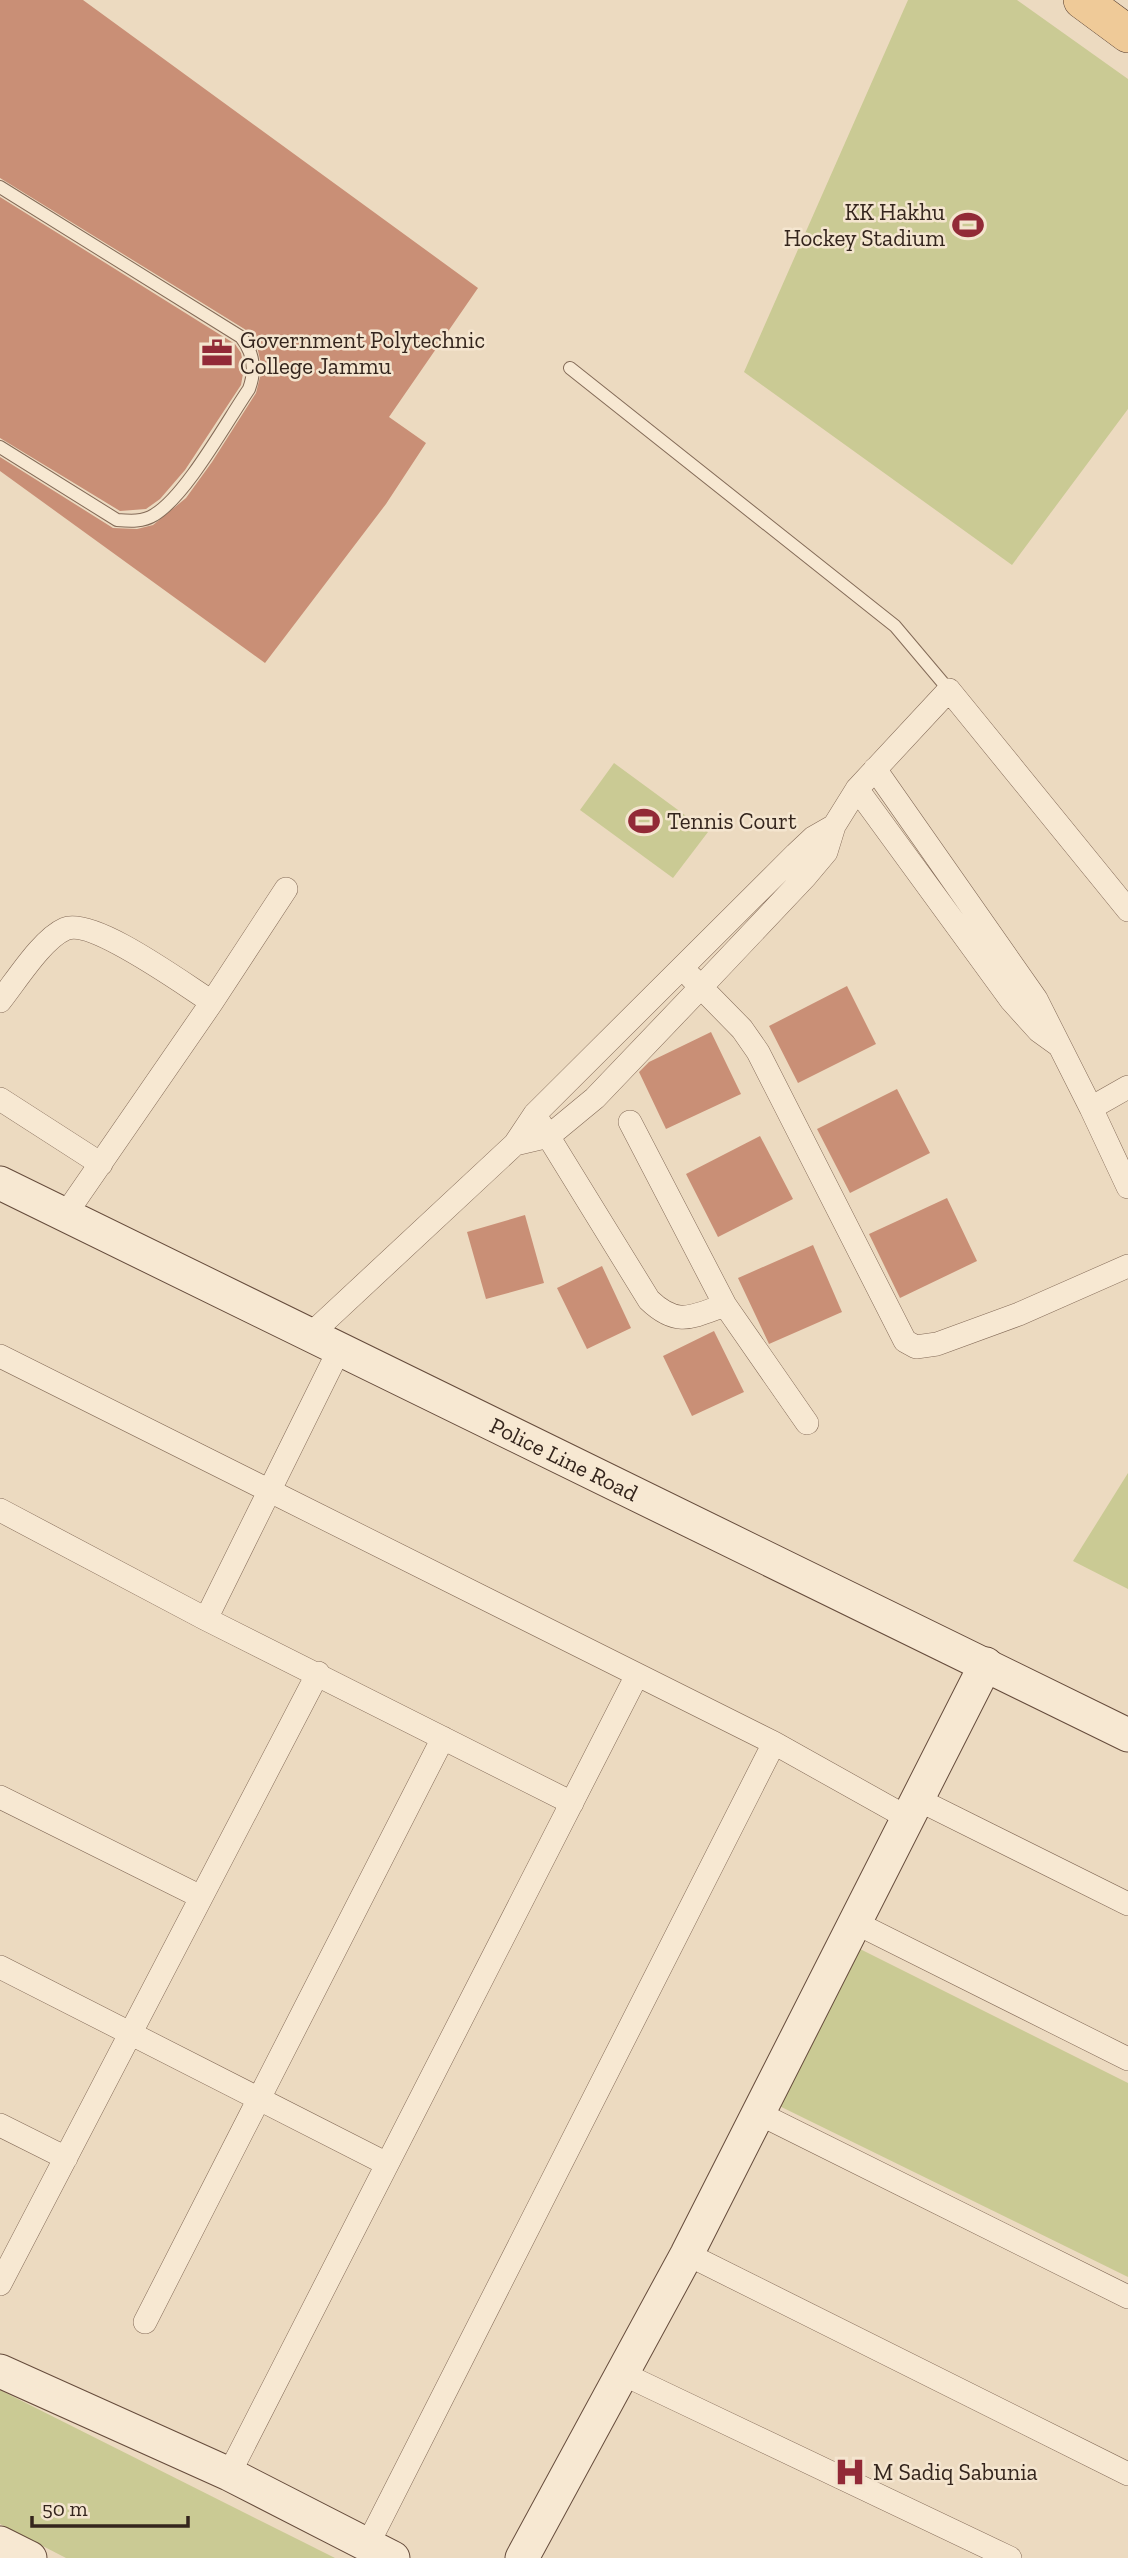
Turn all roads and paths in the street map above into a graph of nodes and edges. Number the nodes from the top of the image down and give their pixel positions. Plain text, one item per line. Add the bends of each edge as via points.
1 (1082, 0) edge
2 (1128, 34) edge
3 (0, 187) edge
4 (570, 368) dead end
5 (0, 447) edge
6 (949, 690) junction
7 (875, 769) junction
8 (857, 789) junction
9 (834, 826) junction
10 (286, 889) dead end
11 (1128, 910) edge
12 (683, 970) junction
13 (702, 986) junction
14 (0, 1001) edge
15 (212, 1002) junction
16 (1057, 1044) junction
17 (1128, 1087) edge
18 (0, 1099) edge
19 (1091, 1108) junction
20 (535, 1114) junction
21 (630, 1122) dead end
22 (549, 1136) junction
23 (515, 1144) junction
24 (101, 1164) junction
25 (0, 1183) edge
26 (1128, 1187) edge
27 (65, 1215) junction
28 (1128, 1266) edge
29 (725, 1305) junction
30 (310, 1335) junction
31 (339, 1350) junction
32 (0, 1356) edge
33 (807, 1423) dead end
34 (269, 1492) junction
35 (0, 1510) edge
36 (206, 1619) junction
37 (986, 1664) junction
38 (318, 1673) junction
39 (637, 1675) junction
40 (1128, 1735) edge
41 (443, 1738) junction
42 (775, 1743) junction
43 (0, 1797) edge
44 (572, 1802) junction
45 (913, 1809) junction
46 (201, 1897) junction
47 (1128, 1904) edge
48 (854, 1922) junction
49 (0, 1967) edge
50 (130, 2035) junction
51 (1128, 2059) edge
52 (259, 2100) junction
53 (758, 2113) junction
54 (0, 2125) edge
55 (66, 2158) junction
56 (387, 2164) junction
57 (687, 2253) junction
58 (0, 2284) edge
59 (1128, 2297) edge
60 (145, 2322) dead end
61 (0, 2371) edge
62 (621, 2373) junction
63 (229, 2474) junction
64 (1128, 2474) edge
65 (380, 2551) edge
66 (522, 2558) edge
67 (1010, 2558) edge

1 - 2 main road
3 - 5 lane via 241,337 254,371 249,389 179,491 152,516 117,520
4 - 6 lane via 895,626
6 - 7 street
6 - 11 street
7 - 8 street
7 - 16 street via 1036,999
8 - 9 street
8 - 16 street via 1011,1000
9 - 12 street via 804,846
9 - 13 street via 826,852
10 - 15 street
12 - 13 street
12 - 20 street
13 - 22 street via 595,1098
13 - 28 street via 758,1052 911,1345 937,1344
14 - 15 street via 56,935 80,927 107,937
15 - 24 street
16 - 19 street
17 - 19 street
18 - 24 street
19 - 26 street
20 - 22 street
20 - 23 street
21 - 29 street
22 - 23 street
22 - 29 street via 659,1310 682,1318
23 - 30 street
24 - 27 street
25 - 27 street, Police Line Road
27 - 30 street, Police Line Road
29 - 33 street
30 - 31 street, Police Line Road
31 - 34 street
31 - 37 street, Police Line Road
32 - 34 street
34 - 36 street
34 - 39 street
35 - 36 street
36 - 38 street
37 - 40 street, Police Line Road
37 - 45 street
38 - 41 street
38 - 46 street
39 - 42 street
39 - 44 street
41 - 44 street
41 - 52 street
42 - 45 street
42 - 65 street
43 - 46 street
44 - 56 street
45 - 47 street
45 - 48 street
46 - 50 street
48 - 51 street
48 - 53 street
49 - 50 street
50 - 52 street
50 - 55 street
52 - 56 street
52 - 60 street
53 - 57 street
53 - 59 street
54 - 55 street
55 - 58 street
56 - 63 street
57 - 62 street
57 - 64 street
61 - 63 street
62 - 66 street
62 - 67 street
63 - 65 street

